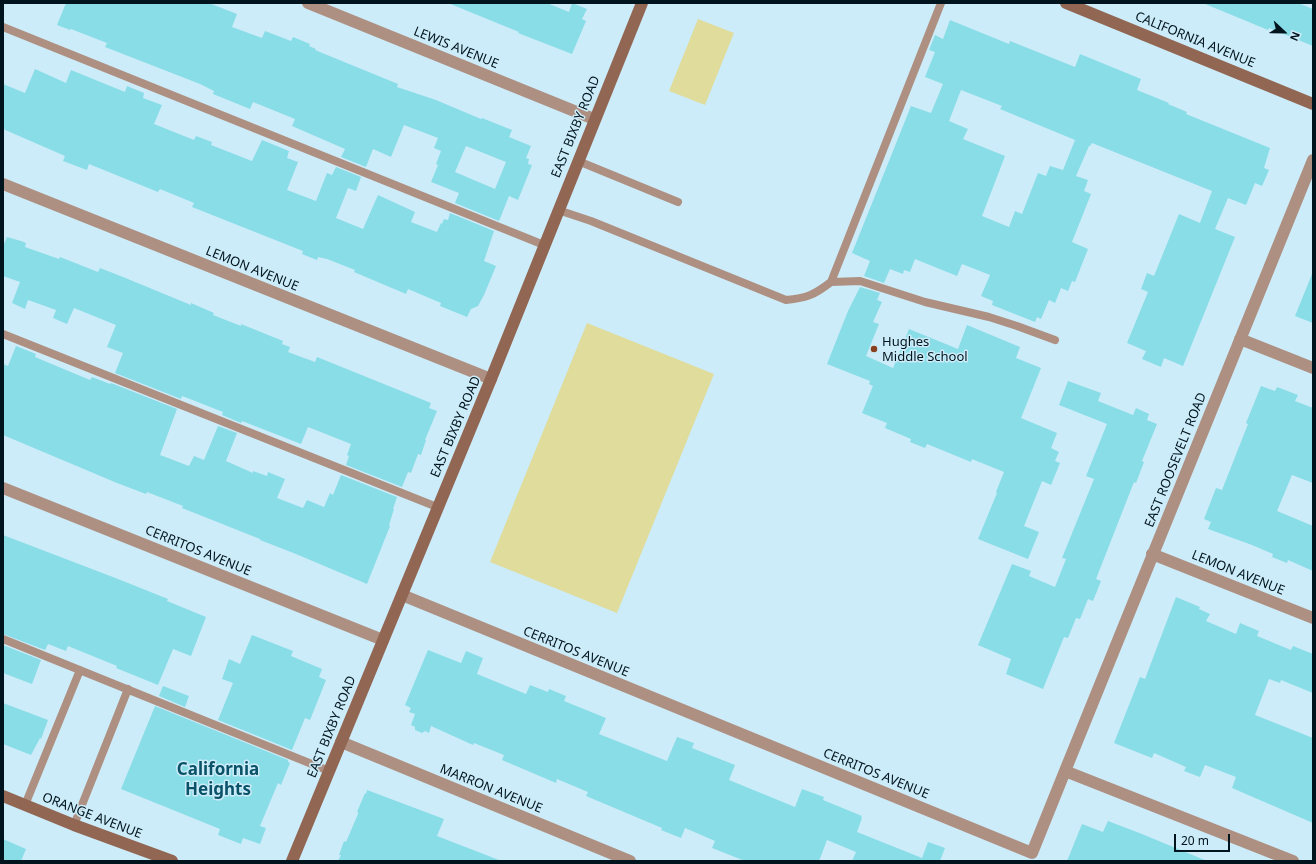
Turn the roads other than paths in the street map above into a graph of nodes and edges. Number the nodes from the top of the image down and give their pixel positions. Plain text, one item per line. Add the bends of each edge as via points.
1 (308, 3) edge
2 (642, 3) edge
3 (941, 3) edge
4 (1066, 3) edge
5 (3, 27) edge
6 (1313, 104) edge
7 (594, 119) junction
8 (1313, 160) edge
9 (578, 161) junction
10 (3, 184) edge
11 (678, 202) dead end
12 (558, 210) junction
13 (544, 245) junction
14 (831, 282) junction
15 (3, 334) edge
16 (1240, 338) junction
17 (1055, 340) dead end
18 (1313, 368) edge
19 (491, 379) junction
20 (3, 488) edge
21 (438, 507) junction
22 (1152, 554) junction
23 (402, 595) junction
24 (1313, 618) edge
25 (3, 639) edge
26 (383, 640) junction
27 (80, 670) junction
28 (128, 690) junction
29 (341, 742) junction
30 (329, 771) junction
31 (1065, 771) junction
32 (3, 796) edge
33 (25, 805) junction
34 (74, 825) junction
35 (172, 861) edge
36 (292, 861) edge
37 (630, 861) edge
38 (1293, 861) edge

1 - 7 street, LEWIS AVENUE
2 - 7 street, EAST BIXBY ROAD
3 - 14 lane
4 - 6 street, CALIFORNIA AVENUE
5 - 13 lane
7 - 9 street, EAST BIXBY ROAD
8 - 16 street, EAST ROOSEVELT ROAD
9 - 11 lane
9 - 12 street, EAST BIXBY ROAD
10 - 19 street, LEMON AVENUE
12 - 13 street, EAST BIXBY ROAD
12 - 14 lane via 786,300 804,298
13 - 19 street, EAST BIXBY ROAD
14 - 17 lane via 860,281 925,302 1017,326
15 - 21 lane
16 - 18 street
16 - 22 street, EAST ROOSEVELT ROAD
19 - 21 street, EAST BIXBY ROAD
20 - 26 street, CERRITOS AVENUE
21 - 23 street, EAST BIXBY ROAD
22 - 24 street, LEMON AVENUE
22 - 31 street, EAST ROOSEVELT ROAD
23 - 26 street, EAST BIXBY ROAD
23 - 31 street, CERRITOS AVENUE via 1032,853
25 - 27 lane
26 - 29 street, EAST BIXBY ROAD
27 - 28 lane
27 - 33 lane
28 - 30 lane
28 - 34 lane
29 - 30 street, EAST BIXBY ROAD
29 - 37 street, MARRON AVENUE
30 - 36 street, EAST BIXBY ROAD
31 - 38 street
32 - 33 street, ORANGE AVENUE
33 - 34 street, ORANGE AVENUE
34 - 35 street, ORANGE AVENUE

